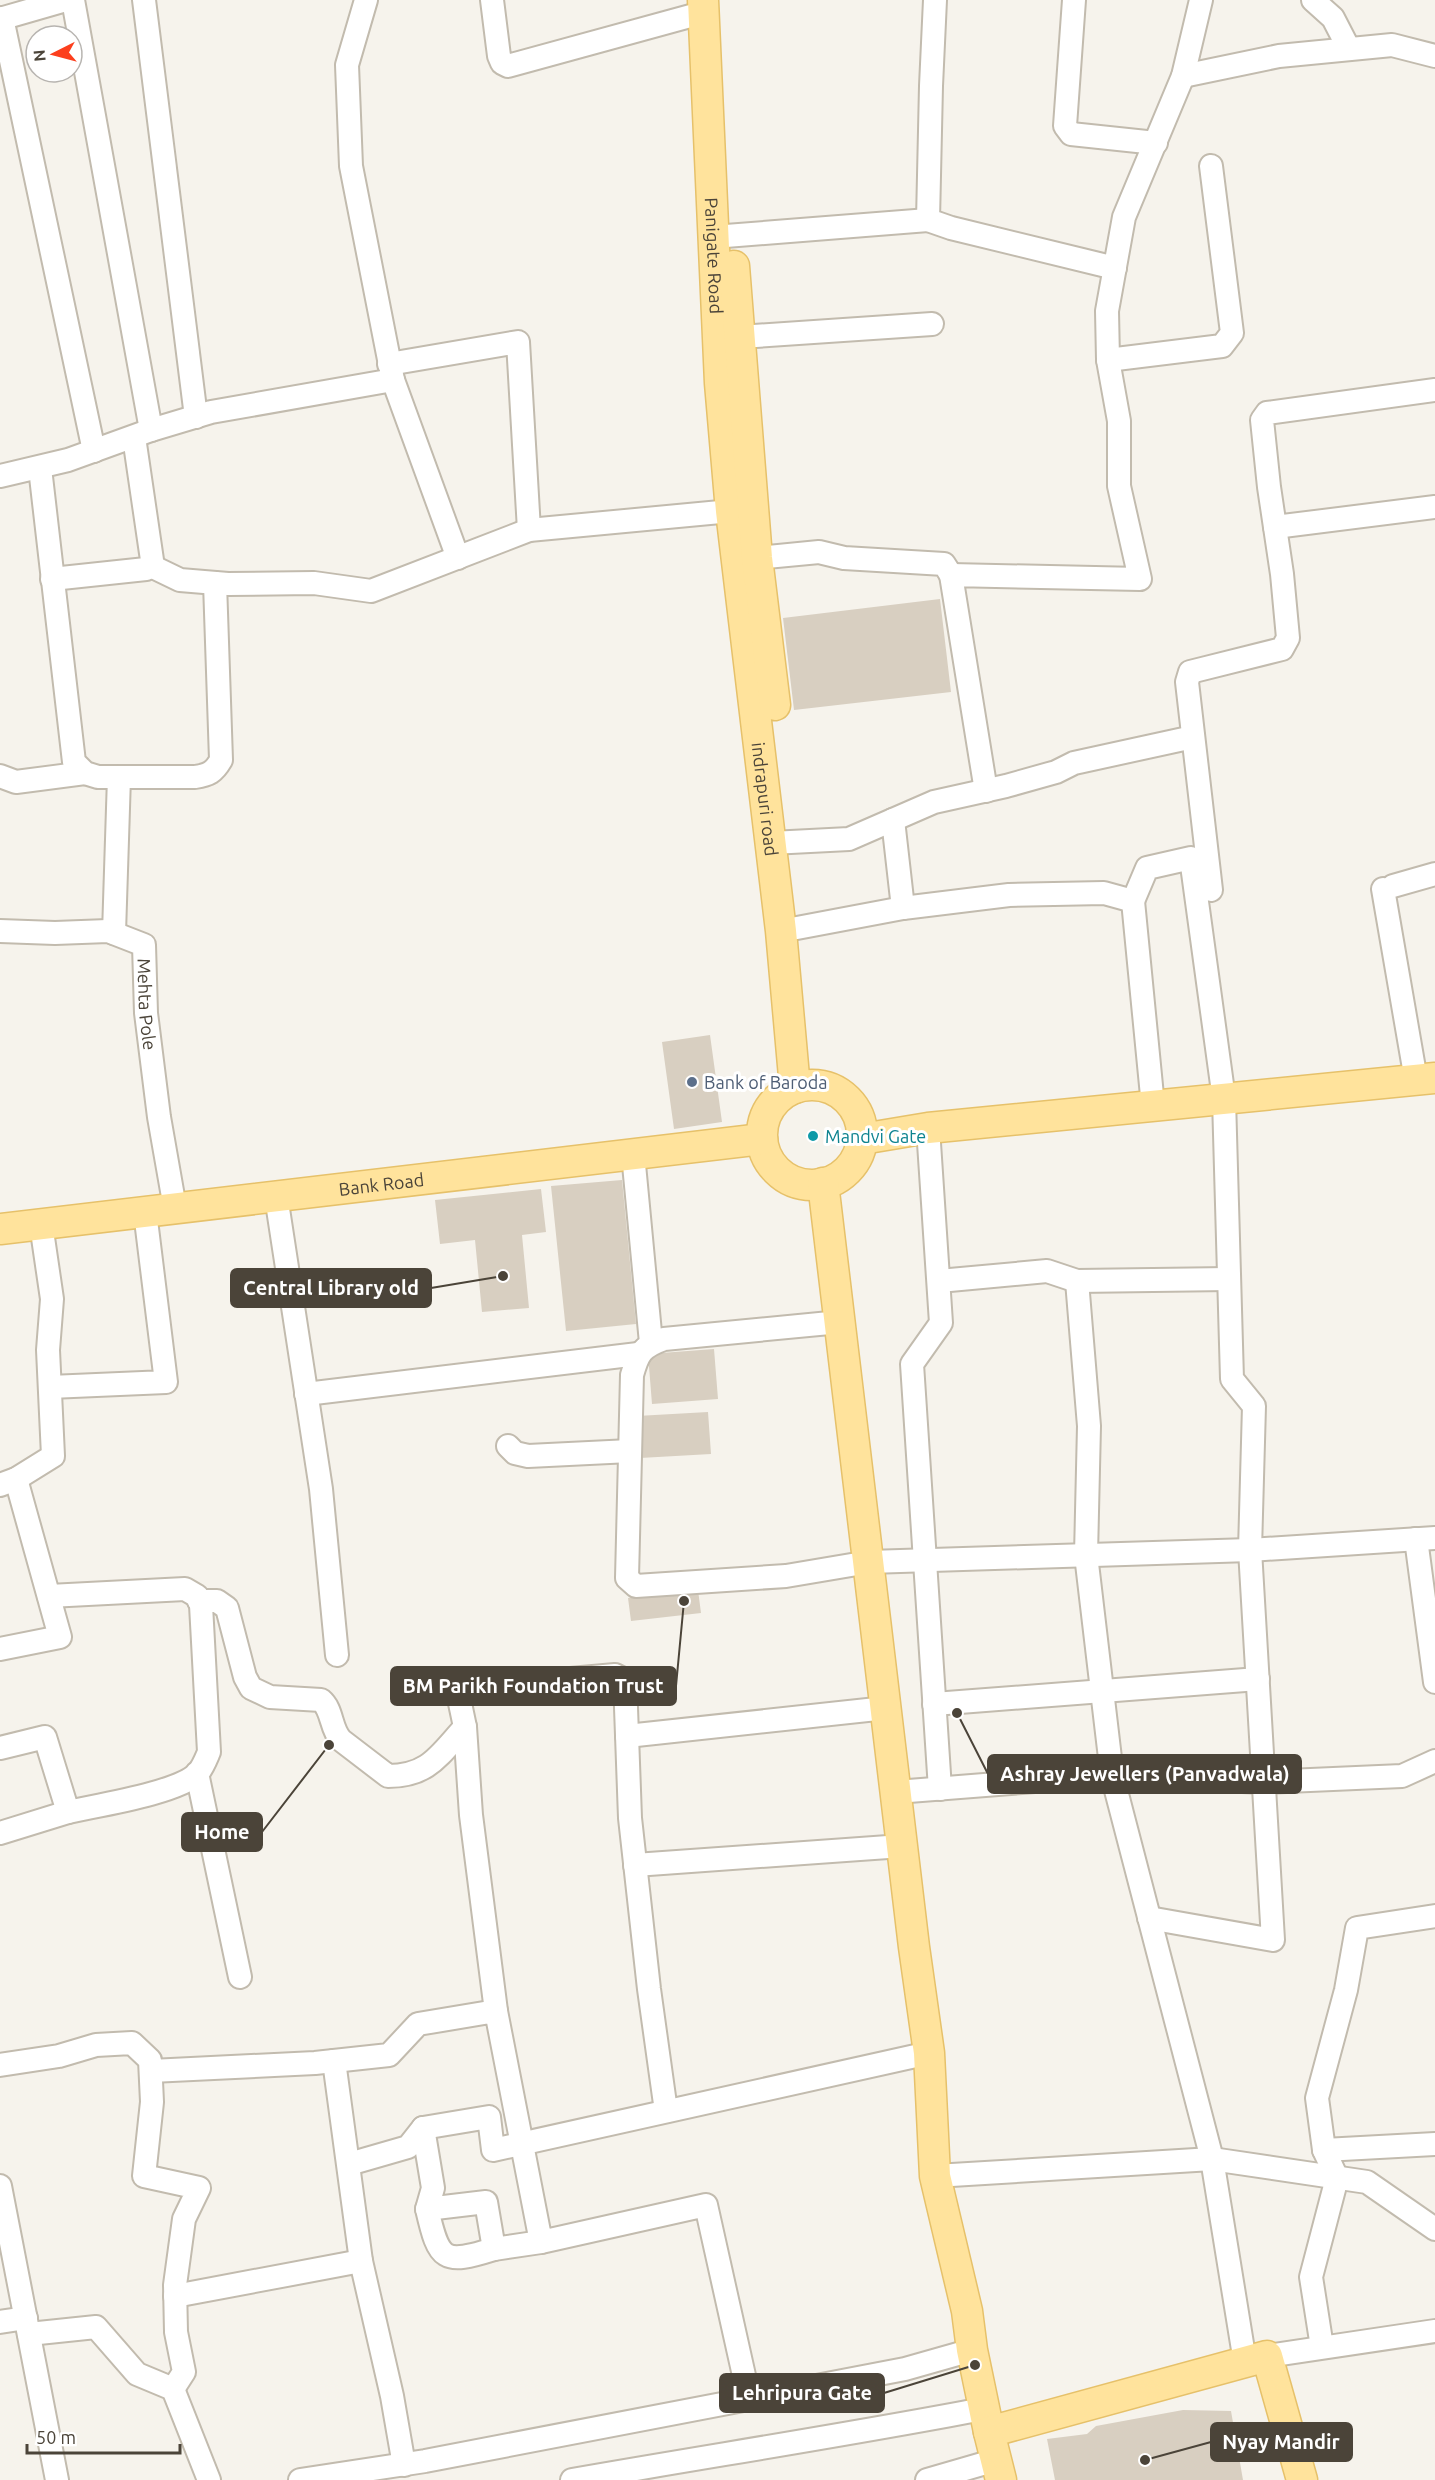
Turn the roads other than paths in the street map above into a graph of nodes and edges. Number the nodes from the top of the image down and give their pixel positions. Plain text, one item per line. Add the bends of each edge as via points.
1 (66, 0) edge
2 (73, 0) edge
3 (144, 0) edge
4 (366, 0) edge
5 (492, 0) edge
6 (935, 0) edge
7 (1074, 0) edge
8 (1201, 0) edge
9 (1313, 0) edge
10 (709, 4) edge
11 (1, 19) edge
12 (1348, 49) junction
13 (1435, 56) edge
14 (1184, 75) junction
15 (1156, 143) junction
16 (1211, 166) dead end
17 (928, 220) junction
18 (723, 237) junction
19 (1115, 268) junction
20 (932, 324) dead end
21 (729, 337) junction
22 (1108, 360) junction
23 (391, 372) junction
24 (1435, 390) edge
25 (196, 417) junction
26 (142, 434) junction
27 (94, 451) junction
28 (40, 468) junction
29 (0, 476) edge
30 (1435, 507) edge
31 (730, 511) junction
32 (1275, 527) junction
33 (529, 530) junction
34 (458, 558) junction
35 (757, 558) junction
36 (151, 566) junction
37 (951, 575) junction
38 (52, 579) junction
39 (215, 583) junction
40 (1193, 737) junction
41 (85, 773) junction
42 (0, 776) edge
43 (119, 777) junction
44 (986, 791) junction
45 (893, 820) junction
46 (781, 843) junction
47 (1435, 874) edge
48 (1133, 901) junction
49 (903, 908) junction
50 (791, 929) junction
51 (0, 931) edge
52 (114, 933) junction
53 (1426, 1079) edge
54 (804, 1088) junction
55 (1229, 1098) junction
56 (1153, 1106) junction
57 (928, 1128) junction
58 (862, 1138) junction
59 (762, 1139) junction
60 (633, 1154) junction
61 (823, 1183) junction
62 (276, 1196) junction
63 (175, 1208) junction
64 (145, 1212) junction
65 (41, 1224) junction
66 (0, 1229) edge
67 (1229, 1279) junction
68 (939, 1281) junction
69 (1077, 1281) junction
70 (840, 1322) junction
71 (645, 1349) junction
72 (50, 1386) junction
73 (306, 1394) junction
74 (508, 1446) dead end
75 (630, 1451) junction
76 (8, 1482) edge
77 (1425, 1538) edge
78 (1250, 1550) junction
79 (1086, 1555) junction
80 (924, 1561) junction
81 (868, 1562) junction
82 (49, 1596) junction
83 (199, 1601) junction
84 (0, 1650) edge
85 (336, 1655) dead end
86 (1257, 1679) junction
87 (1435, 1682) edge
88 (1102, 1692) junction
89 (934, 1704) junction
90 (886, 1708) junction
91 (465, 1727) junction
92 (627, 1736) junction
93 (0, 1748) edge
94 (1435, 1761) edge
95 (197, 1773) junction
96 (1112, 1775) junction
97 (1264, 1782) junction
98 (940, 1789) junction
99 (896, 1792) junction
100 (69, 1812) junction
101 (0, 1833) edge
102 (902, 1846) junction
103 (635, 1865) junction
104 (1435, 1916) edge
105 (1149, 1918) junction
106 (240, 1977) dead end
107 (496, 2012) junction
108 (929, 2053) junction
109 (334, 2061) junction
110 (0, 2065) edge
111 (151, 2071) junction
112 (666, 2112) junction
113 (423, 2128) junction
114 (1435, 2144) edge
115 (521, 2145) junction
116 (1324, 2150) junction
117 (1212, 2159) junction
118 (349, 2164) junction
119 (936, 2176) junction
120 (1337, 2178) junction
121 (0, 2186) edge
122 (427, 2209) junction
123 (1435, 2229) edge
124 (541, 2242) junction
125 (494, 2249) junction
126 (361, 2261) junction
127 (175, 2296) junction
128 (0, 2322) edge
129 (27, 2326) junction
130 (1435, 2331) edge
131 (1322, 2348) junction
132 (972, 2349) junction
133 (1256, 2359) junction
134 (173, 2389) junction
135 (749, 2398) junction
136 (992, 2445) edge
137 (404, 2465) junction
138 (57, 2480) edge
139 (209, 2480) edge
140 (300, 2480) edge
141 (572, 2480) edge
142 (927, 2480) edge
143 (1302, 2480) edge

1 - 11 street
2 - 26 street
3 - 25 street
4 - 23 street via 346,65 351,166
5 - 10 street via 499,56 508,66
6 - 17 street
7 - 15 street via 1067,130 1071,134
8 - 14 street
9 - 12 street via 1333,18
10 - 18 main road, Panigate Road
11 - 27 street
12 - 13 street via 1392,45
12 - 14 street via 1279,56
14 - 15 street
15 - 19 street via 1124,218
16 - 22 street via 1232,333 1222,346
17 - 18 street
17 - 19 street
18 - 21 main road, Panigate Road
19 - 22 street via 1107,311
20 - 21 street
21 - 31 main road, Panigate Road
21 - 35 main road
22 - 37 street via 1119,421 1119,486 1140,579
23 - 25 street
23 - 33 street via 518,342
23 - 34 street
24 - 32 street via 1268,413 1262,420
25 - 26 street
26 - 27 street
26 - 36 street
27 - 28 street
28 - 29 street
28 - 38 street
30 - 32 street
31 - 33 street
31 - 46 main road, indrapuri road
32 - 40 street via 1288,638 1282,649 1190,672 1187,682
33 - 34 street
34 - 39 street via 371,591 314,583
35 - 37 street via 819,552 844,558 944,564
35 - 46 main road
36 - 38 street
36 - 39 street via 180,580
37 - 44 street
38 - 41 street via 74,762
39 - 43 street via 221,760 208,775
40 - 44 street via 1074,763 1056,772
40 - 55 street
41 - 42 street via 16,782
41 - 43 street
43 - 52 street
44 - 45 street via 934,802
45 - 46 street via 849,839
45 - 49 street
46 - 50 main road, indrapuri road
47 - 53 street via 1388,888
48 - 49 street via 1104,893 1009,895
48 - 55 street via 1147,868 1191,858
48 - 56 street
49 - 50 street
50 - 54 main road, indrapuri road
51 - 52 street, Mehta Pole
52 - 63 street, Mehta Pole via 144,945 146,1013
53 - 55 main road
54 - 58 main road via 825,1086 848,1100 856,1110
54 - 59 main road via 784,1092 771,1108
55 - 56 main road
55 - 67 street
56 - 57 main road
57 - 58 main road
57 - 68 street
58 - 61 main road via 861,1151 849,1170
59 - 60 main road, Bank Road
59 - 61 main road via 774,1168 786,1178 801,1185
60 - 62 main road, Bank Road
60 - 71 street
61 - 70 main road
62 - 63 main road, Bank Road
62 - 73 street
63 - 64 main road, Bank Road
64 - 65 main road, Bank Road
64 - 72 street via 166,1382
65 - 66 main road, Bank Road
65 - 72 street via 52,1299
67 - 69 street
67 - 78 street via 1232,1379 1254,1406
68 - 69 street via 1047,1271
68 - 80 street via 941,1323 912,1364
69 - 79 street via 1089,1426
70 - 71 street via 664,1339
70 - 81 main road
71 - 73 street
71 - 75 street via 632,1375
72 - 76 street via 53,1456
73 - 85 street via 321,1489
74 - 75 street via 515,1453 528,1455
75 - 81 street via 627,1578 636,1586 786,1576
76 - 82 street
77 - 78 street
77 - 87 street
78 - 79 street
78 - 86 street
79 - 80 street
79 - 88 street
80 - 81 street
80 - 89 street
81 - 90 main road
82 - 83 street via 185,1589
82 - 84 street via 60,1637
83 - 91 street via 217,1601 227,1608 251,1688 270,1697 321,1700 327,1705 341,1740 388,1776 414,1774 432,1762
83 - 95 street via 209,1752
86 - 88 street
86 - 97 street
88 - 89 street
88 - 96 street
89 - 98 street
90 - 92 street
90 - 99 main road
91 - 92 street via 457,1689 615,1675 625,1680
91 - 107 street via 471,1815
92 - 103 street
93 - 100 street via 45,1737
94 - 97 street via 1402,1776
95 - 100 street via 178,1785
95 - 106 street
96 - 97 street
96 - 98 street
96 - 105 street
97 - 105 street via 1273,1940
98 - 99 street
99 - 102 main road
100 - 101 street
102 - 103 street
102 - 108 main road
103 - 112 street
104 - 116 street via 1357,1928 1346,1990 1317,2098
105 - 117 street
107 - 109 street via 418,2024 389,2055
107 - 115 street
108 - 112 street
108 - 119 main road
109 - 111 street
109 - 118 street
110 - 111 street via 59,2056 96,2045 132,2043 150,2060
111 - 127 street via 152,2102 144,2176 200,2188 184,2219
112 - 115 street
113 - 115 street via 489,2117 493,2150
113 - 118 street via 408,2147
113 - 122 street via 433,2188
114 - 116 street
115 - 124 street
116 - 120 street
117 - 119 street
117 - 120 street
117 - 133 street
118 - 126 street
119 - 132 main road
120 - 123 street via 1367,2182
120 - 131 street via 1311,2277
121 - 129 street
122 - 125 street via 435,2243 453,2258
122 - 125 street via 486,2202
124 - 125 street
124 - 135 street via 706,2205
126 - 127 street
126 - 137 street
127 - 134 street via 176,2332 184,2372
128 - 129 street
129 - 134 street via 96,2327 137,2374
129 - 138 street
130 - 131 street
131 - 133 street
132 - 135 street via 905,2369
132 - 136 main road
133 - 136 main road
133 - 143 main road
134 - 139 street
135 - 137 street
136 - 141 street via 886,2428
136 - 142 street
137 - 140 street

